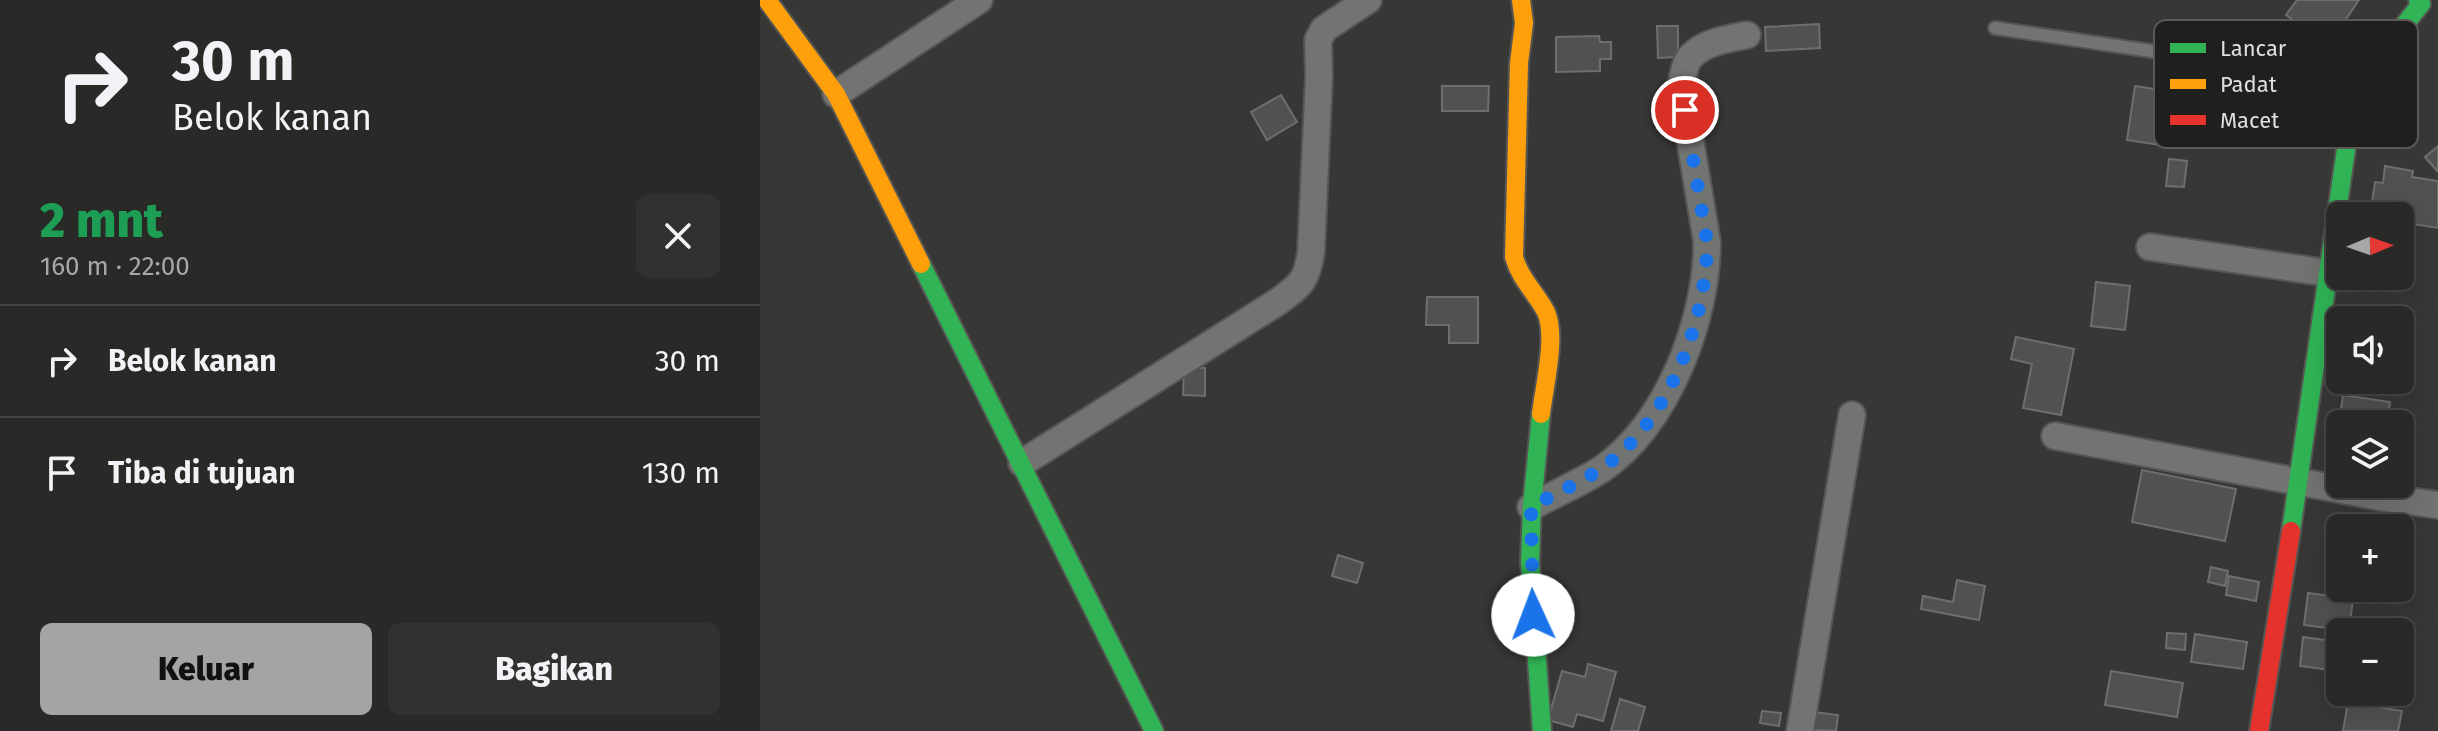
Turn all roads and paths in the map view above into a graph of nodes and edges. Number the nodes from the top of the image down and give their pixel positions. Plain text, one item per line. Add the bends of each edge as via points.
1 (767, 0) edge
2 (979, 0) edge
3 (1368, 0) edge
4 (1521, 0) edge
5 (1995, 28) dead end
6 (1747, 35) dead end
7 (2154, 52) edge
8 (836, 94) junction
9 (2346, 148) edge
10 (2338, 202) edge
11 (2150, 247) dead end
12 (2326, 273) edge
13 (2326, 287) edge
14 (1852, 415) dead end
15 (2055, 436) dead end
16 (1022, 463) junction
17 (2299, 482) junction
18 (2438, 505) edge
19 (1531, 507) junction
20 (1154, 731) edge
21 (1542, 731) edge
22 (1800, 731) edge
23 (2259, 731) edge

1 - 8 street
2 - 8 street
3 - 16 street via 1324,29 1318,40 1311,252 1305,278 1279,301
4 - 19 street via 1514,257 1519,275 1548,315 1551,330
5 - 7 lane
6 - 19 street via 1700,49 1687,61 1681,85 1707,261 1675,381 1644,428 1602,468
8 - 16 street
9 - 10 street
11 - 12 street
13 - 17 street
14 - 22 street
15 - 17 street
16 - 20 street
17 - 18 street
17 - 23 street
19 - 21 street

